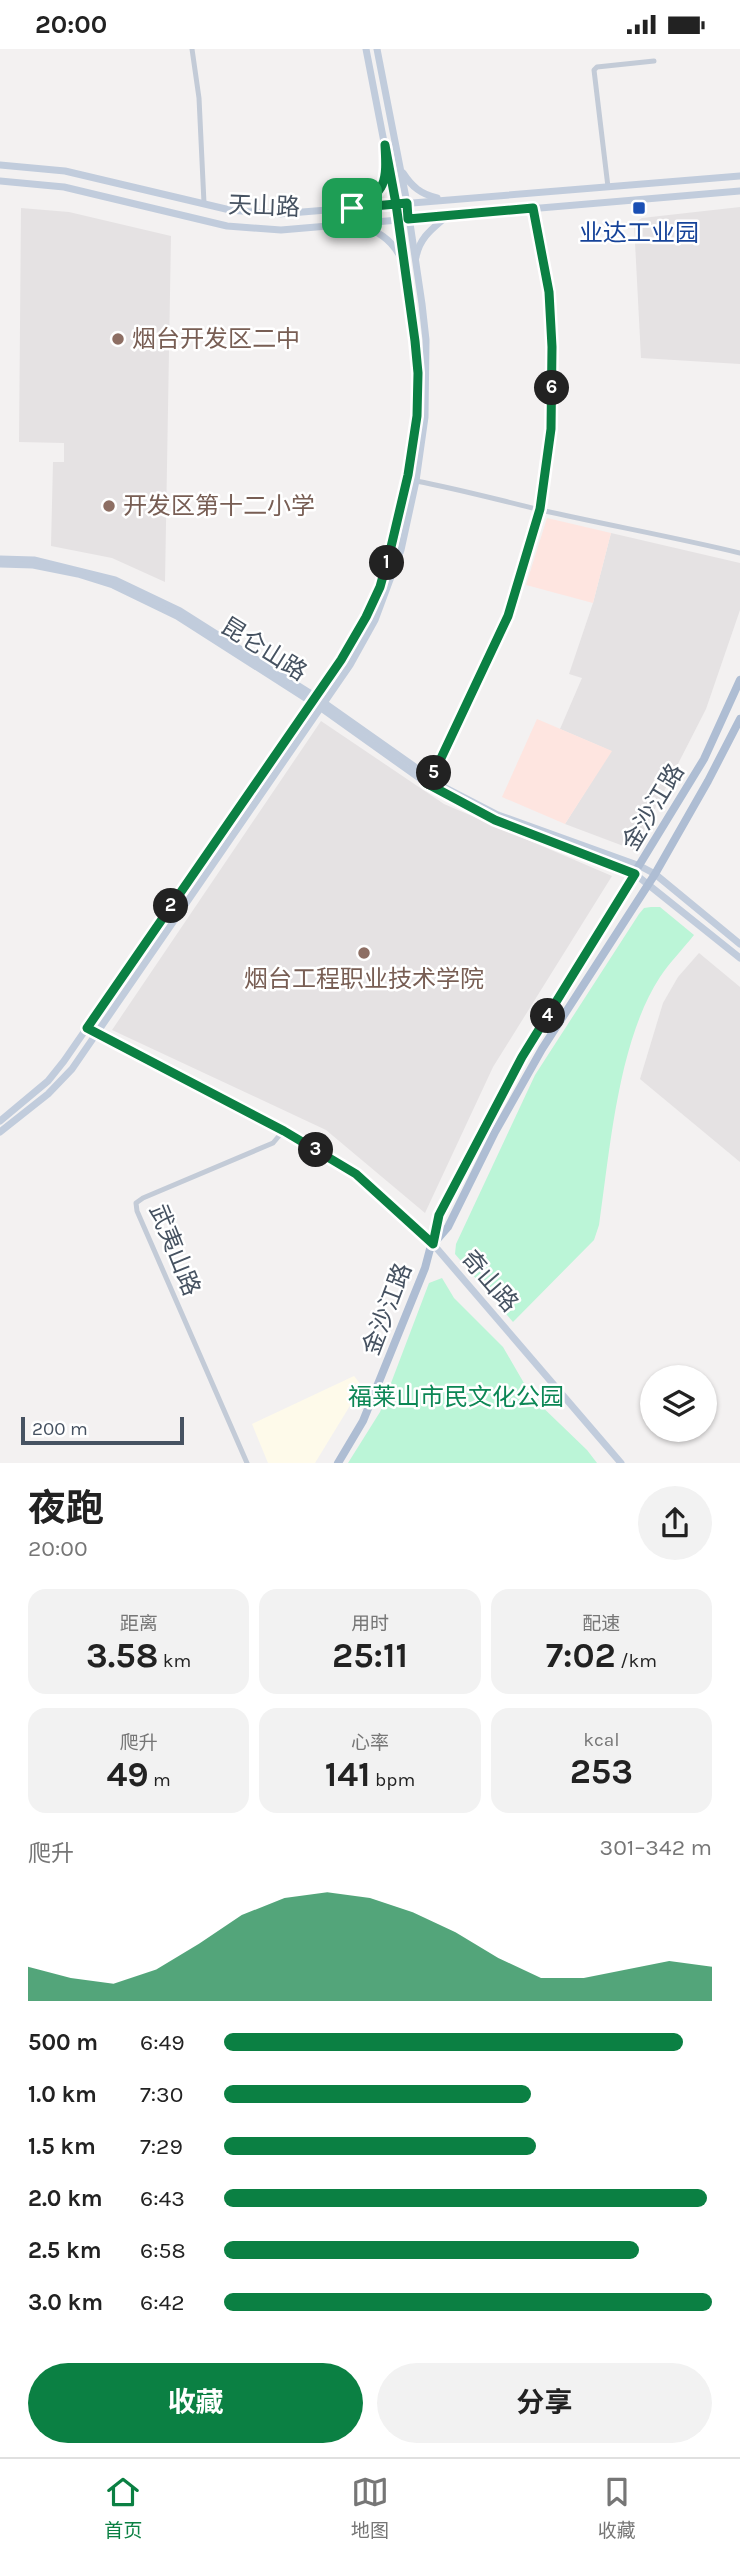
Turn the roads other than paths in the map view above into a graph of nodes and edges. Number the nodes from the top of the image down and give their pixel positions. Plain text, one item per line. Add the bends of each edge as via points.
1 (191, 49) edge
2 (366, 49) edge
3 (377, 49) edge
4 (653, 61) dead end
5 (385, 145) junction
6 (0, 165) edge
7 (399, 166) junction
8 (740, 176) edge
9 (0, 181) edge
10 (608, 187) junction
11 (740, 191) edge
12 (445, 200) junction
13 (407, 203) junction
14 (204, 204) junction
15 (396, 204) junction
16 (352, 208) junction
17 (533, 208) junction
18 (447, 216) junction
19 (408, 219) junction
20 (398, 220) junction
21 (353, 223) junction
22 (415, 265) junction
23 (405, 266) junction
24 (416, 481) junction
25 (540, 509) junction
26 (740, 553) edge
27 (0, 559) edge
28 (0, 564) edge
29 (740, 680) edge
30 (314, 700) junction
31 (323, 706) junction
32 (740, 719) edge
33 (426, 783) junction
34 (640, 866) junction
35 (635, 874) junction
36 (654, 874) junction
37 (648, 883) junction
38 (740, 944) edge
39 (740, 958) edge
40 (87, 1028) junction
41 (96, 1033) junction
42 (0, 1121) edge
43 (284, 1131) junction
44 (0, 1132) edge
45 (433, 1244) junction
46 (247, 1463) edge
47 (338, 1463) edge
48 (621, 1463) edge

1 - 14 street via 199,98
2 - 5 street
3 - 7 street
4 - 10 street via 594,70
5 - 15 street
5 - 16 street via 382,188
6 - 14 street, 天山路 via 65,171
7 - 12 street via 419,191
7 - 13 street
8 - 10 street, 天山路
9 - 21 street, 天山路 via 64,187 227,226 281,230
10 - 12 street, 天山路
11 - 17 street, 天山路
12 - 13 street, 天山路
13 - 15 street, 天山路
13 - 19 street
14 - 16 street, 天山路 via 278,214
15 - 16 street, 天山路
15 - 20 street
17 - 18 street, 天山路
17 - 25 street via 549,292 552,347 551,429
18 - 19 street, 天山路
18 - 22 street via 418,245
19 - 20 street, 天山路
19 - 22 street
20 - 21 street, 天山路
20 - 23 street
21 - 23 street via 382,234
22 - 24 street via 427,374
23 - 30 street via 418,373 408,475 380,587
24 - 25 street
24 - 31 street via 384,600
25 - 26 street
25 - 33 street via 508,616
27 - 30 street, 昆仑山路 via 34,559 115,579 180,611
28 - 30 street, 昆仑山路 via 33,565 114,585 177,616
29 - 34 main road, 金沙江路 via 704,759
30 - 31 street, 昆仑山路
30 - 40 street
31 - 33 street, 昆仑山路
31 - 34 street, 昆仑山路 via 475,804
31 - 41 street
32 - 36 main road, 金沙江路
33 - 35 street, 昆仑山路 via 495,820
34 - 35 main road, 金沙江路
34 - 36 street, 昆仑山路
35 - 37 street, 昆仑山路
35 - 45 main road, 金沙江路 via 522,1057 439,1215
36 - 37 main road, 金沙江路
36 - 38 street, 昆仑山路
37 - 39 street, 昆仑山路
37 - 45 main road, 金沙江路 via 541,1049 448,1227
40 - 41 street, 奇山路
40 - 42 street via 48,1081
41 - 43 street, 奇山路
41 - 44 street via 48,1094
43 - 45 street, 奇山路 via 356,1174
43 - 46 street, 武夷山路 via 273,1143 136,1203
45 - 47 main road, 金沙江路 via 363,1421
45 - 48 street, 奇山路

